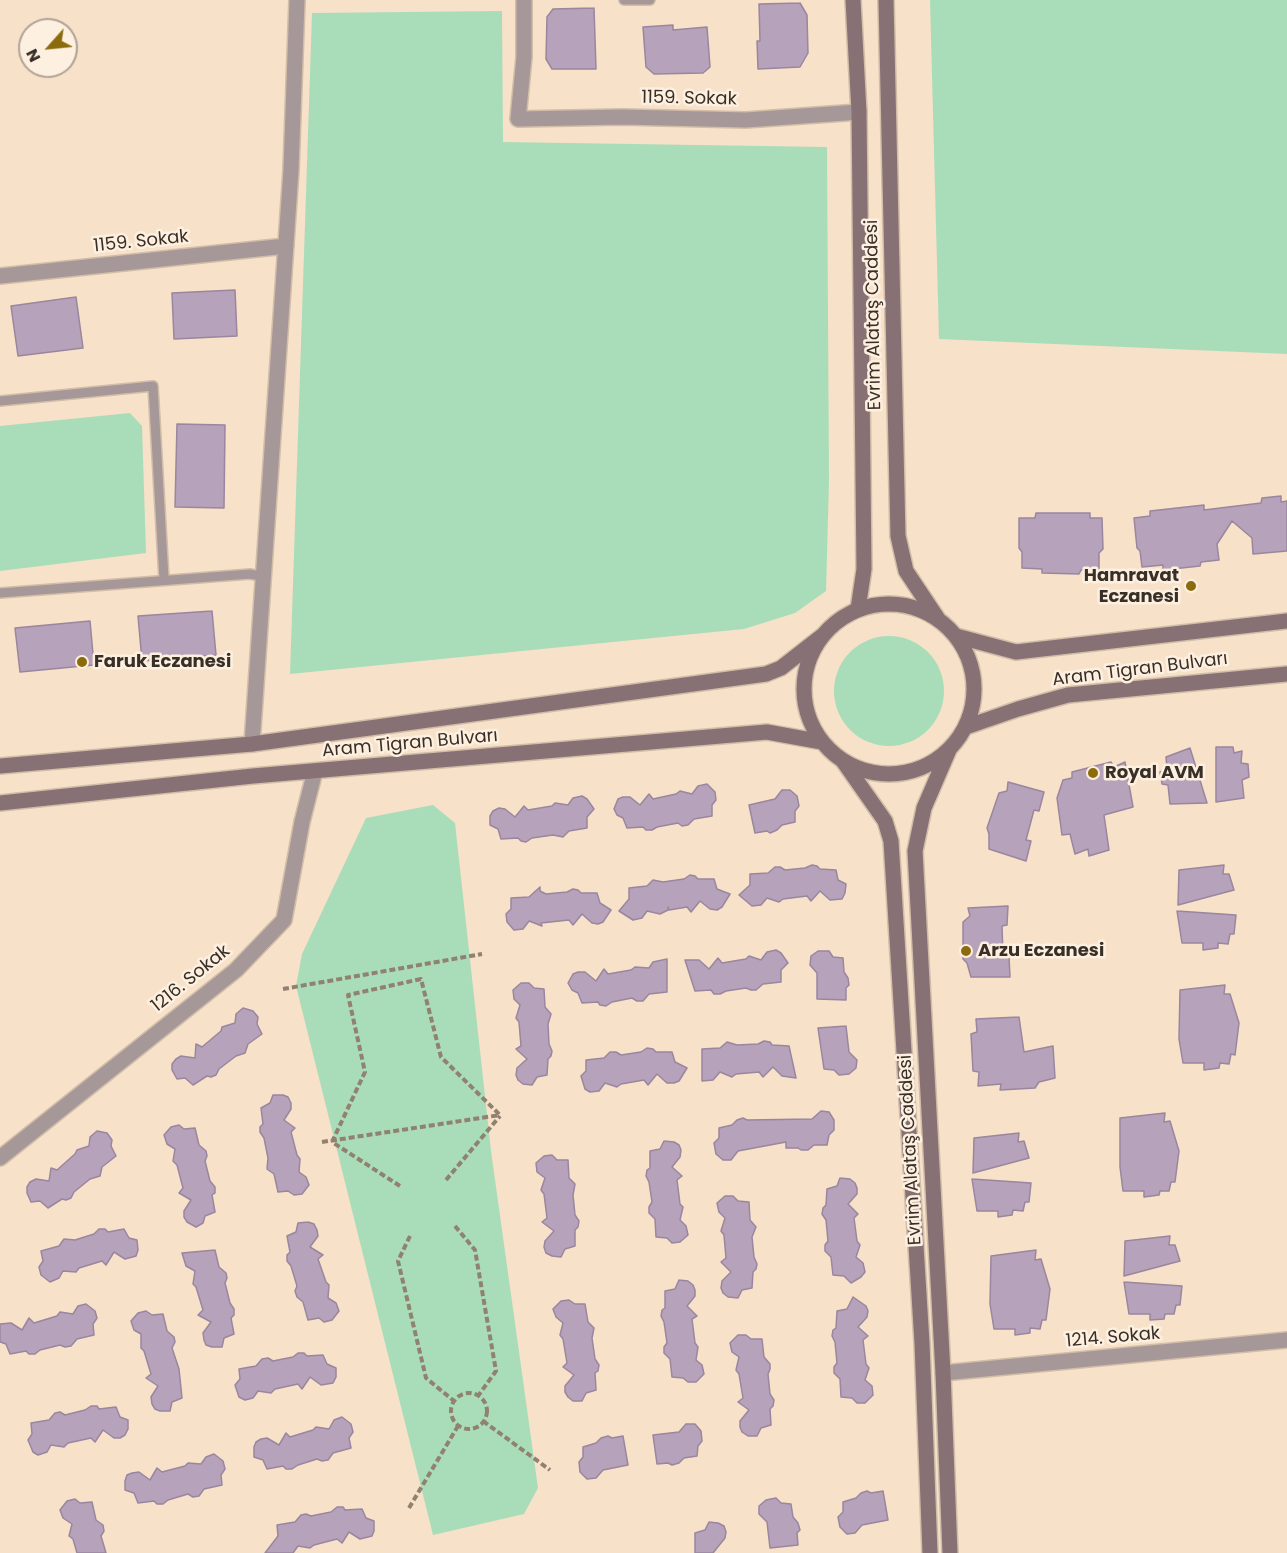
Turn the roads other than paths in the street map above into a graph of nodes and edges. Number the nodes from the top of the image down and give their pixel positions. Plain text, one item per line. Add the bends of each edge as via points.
1 (297, 0) edge
2 (524, 0) edge
3 (624, 0) edge
4 (650, 0) edge
5 (853, 0) edge
6 (886, 0) edge
7 (859, 112) junction
8 (286, 246) junction
9 (0, 276) edge
10 (0, 401) edge
11 (265, 577) junction
12 (164, 579) junction
13 (0, 593) edge
14 (842, 618) junction
15 (938, 619) junction
16 (1287, 621) edge
17 (822, 636) junction
18 (956, 636) junction
19 (1287, 674) edge
20 (966, 727) junction
21 (822, 742) junction
22 (252, 744) junction
23 (949, 750) junction
24 (843, 761) junction
25 (0, 766) edge
26 (315, 771) junction
27 (0, 803) edge
28 (0, 1158) edge
29 (1287, 1340) edge
30 (943, 1373) junction
31 (930, 1553) edge
32 (950, 1553) edge

1 - 8 street
2 - 7 street, 1159. Sokak via 518,119 746,120
3 - 4 lane
5 - 7 main road
6 - 15 main road, Evrim Alataş Caddesi via 898,536 906,571
7 - 14 main road via 864,569 858,609
8 - 9 street, 1159. Sokak
8 - 11 street
10 - 12 lane via 153,386
11 - 12 lane via 250,573
11 - 22 street
12 - 13 lane
14 - 15 main road via 865,607 890,603 915,608
14 - 17 main road
15 - 18 main road
16 - 18 main road via 1016,652
17 - 21 main road via 808,661 804,689 809,717
17 - 22 main road via 781,668 766,674
18 - 20 main road via 968,657 974,680 973,704
19 - 20 main road, Aram Tigran Bulvarı via 1068,695
20 - 23 main road
21 - 24 main road
21 - 26 main road, Aram Tigran Bulvarı via 767,732
22 - 25 main road
23 - 24 main road via 925,766 898,774 870,772
23 - 30 main road, Evrim Alataş Caddesi via 924,808 915,851
24 - 31 main road, Evrim Alataş Caddesi via 885,821 891,841 922,1343
26 - 27 main road, Aram Tigran Bulvarı
26 - 28 street, 1216. Sokak via 284,920 236,970
29 - 30 street, 1214. Sokak
30 - 32 main road, Evrim Alataş Caddesi

